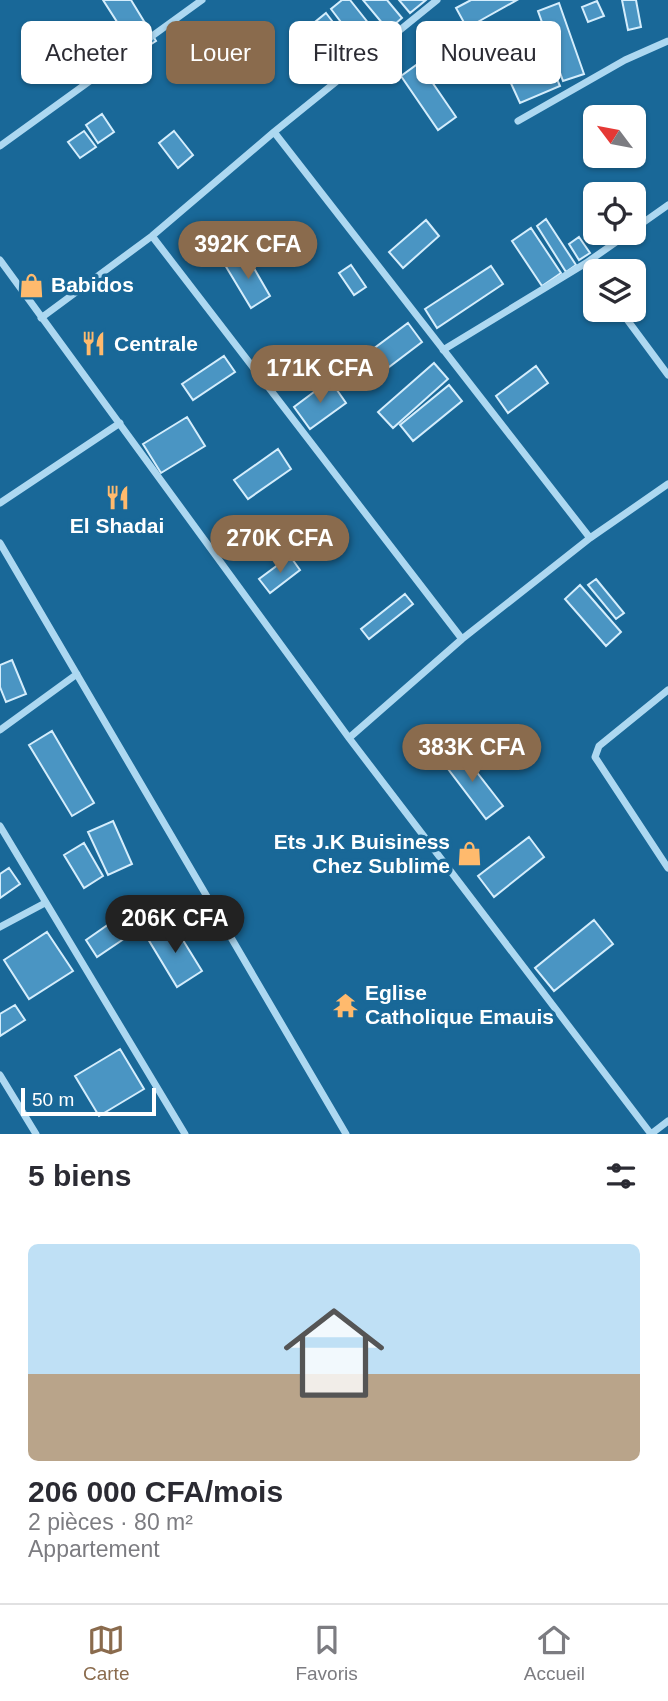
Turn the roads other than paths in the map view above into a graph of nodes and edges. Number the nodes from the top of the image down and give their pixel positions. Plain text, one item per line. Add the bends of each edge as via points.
1 (202, 0) edge
2 (437, 0) edge
3 (668, 41) edge
4 (518, 121) dead end
5 (274, 132) junction
6 (0, 146) edge
7 (668, 205) edge
8 (646, 221) edge
9 (152, 236) junction
10 (612, 245) edge
11 (592, 259) edge
12 (0, 260) edge
13 (583, 265) edge
14 (41, 318) junction
15 (629, 322) edge
16 (443, 350) junction
17 (668, 375) edge
18 (120, 423) junction
19 (668, 484) edge
20 (0, 503) edge
21 (590, 538) junction
22 (0, 542) edge
23 (462, 639) junction
24 (77, 674) junction
25 (668, 690) edge
26 (0, 730) edge
27 (349, 738) junction
28 (0, 826) edge
29 (668, 868) edge
30 (45, 903) junction
31 (0, 927) edge
32 (0, 1075) edge
33 (668, 1121) edge
34 (36, 1134) edge
35 (185, 1134) edge
36 (346, 1134) edge
37 (651, 1134) edge

1 - 6 street
2 - 5 street
3 - 4 street
5 - 9 street
5 - 16 street
7 - 8 street
9 - 14 street
9 - 23 street
10 - 11 street
12 - 14 street
13 - 16 street
14 - 18 street
15 - 17 street
16 - 21 street
18 - 20 street
18 - 27 street
19 - 21 street
21 - 23 street
22 - 24 street
23 - 27 street
24 - 26 street
24 - 36 street
25 - 29 street via 599,746 595,757
27 - 37 street
28 - 30 street
30 - 31 street
30 - 35 street
32 - 34 street
33 - 37 street

